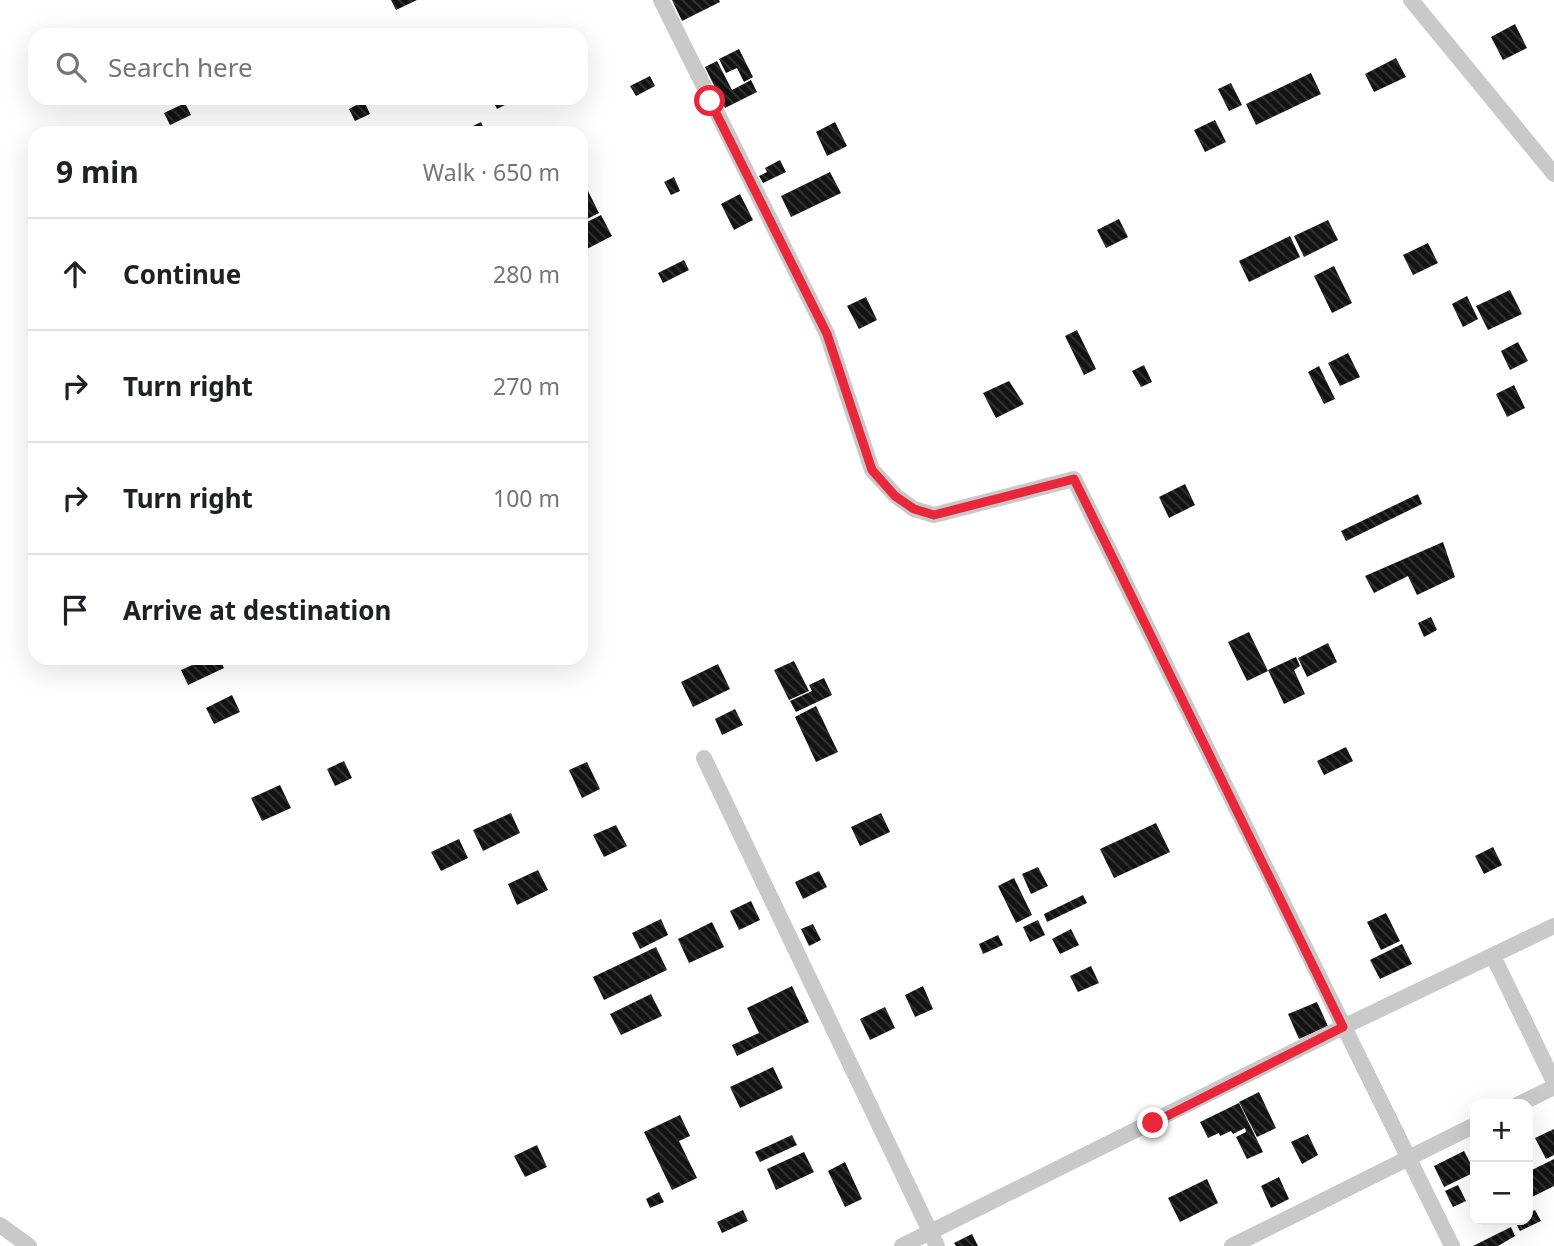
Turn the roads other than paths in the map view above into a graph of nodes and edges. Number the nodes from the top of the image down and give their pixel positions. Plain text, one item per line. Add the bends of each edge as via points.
1 (661, 0) edge
2 (1411, 0) edge
3 (1554, 174) edge
4 (704, 758) dead end
5 (1554, 926) edge
6 (1493, 956) junction
7 (1343, 1027) junction
8 (1554, 1085) edge
9 (1528, 1099) edge
10 (1470, 1127) edge
11 (1408, 1158) junction
12 (0, 1225) edge
13 (933, 1239) edge
14 (29, 1246) edge
15 (902, 1246) edge
16 (1232, 1246) edge
17 (1452, 1246) edge

1 - 7 street via 827,334 872,470 905,502 934,515 1074,479
2 - 3 street
4 - 13 street
5 - 6 street
6 - 7 street
6 - 8 street
7 - 11 street
7 - 13 street
8 - 9 street
10 - 11 street
11 - 16 street
11 - 17 street
12 - 14 street
13 - 15 street

